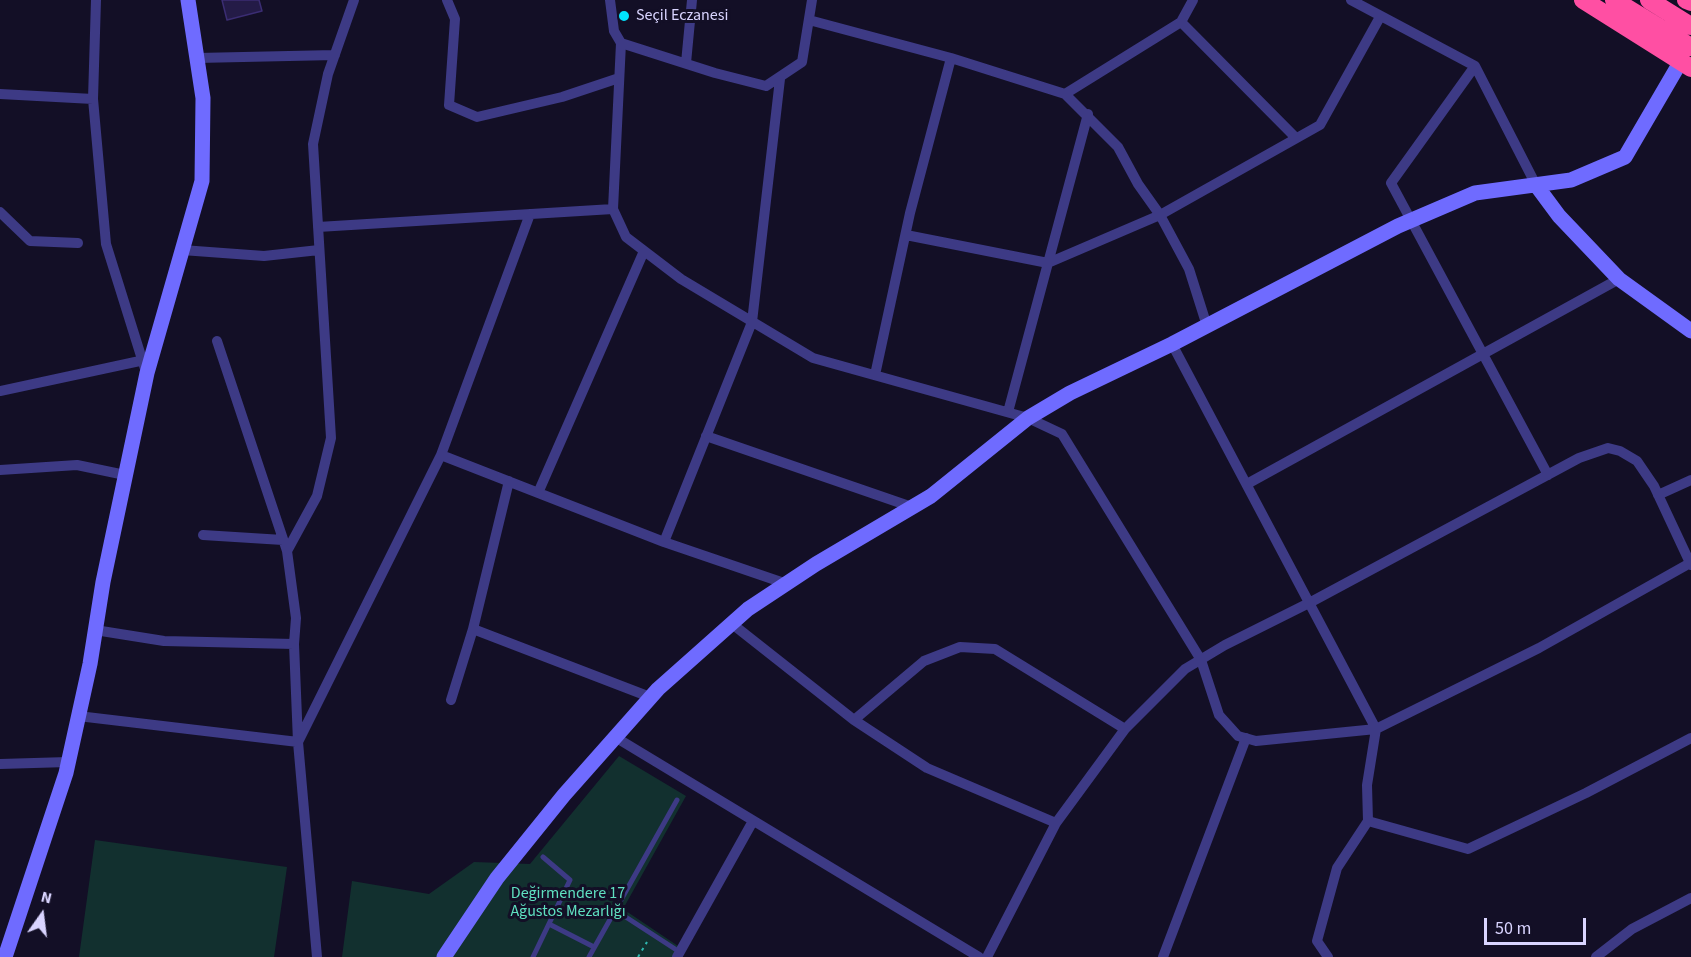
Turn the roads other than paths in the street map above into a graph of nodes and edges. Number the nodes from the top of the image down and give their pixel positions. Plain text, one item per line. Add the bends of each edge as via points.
1 (96, 0) edge
2 (188, 0) edge
3 (354, 0) edge
4 (447, 0) edge
5 (610, 0) edge
6 (692, 0) edge
7 (812, 0) edge
8 (1193, 0) edge
9 (1351, 0) edge
10 (1583, 0) edge
11 (1614, 0) edge
12 (1649, 0) edge
13 (1686, 0) edge
14 (1691, 2) edge
15 (1380, 17) junction
16 (809, 20) junction
17 (1668, 21) junction
18 (1181, 22) junction
19 (1691, 26) edge
20 (621, 43) junction
21 (334, 55) junction
22 (197, 58) junction
23 (951, 58) junction
24 (1688, 59) edge
25 (686, 63) junction
26 (1475, 66) junction
27 (619, 78) junction
28 (780, 79) junction
29 (1065, 93) junction
30 (0, 94) edge
31 (93, 99) junction
32 (1088, 114) junction
33 (1296, 138) junction
34 (1536, 185) junction
35 (613, 210) junction
36 (0, 212) edge
37 (530, 214) junction
38 (1160, 215) junction
39 (1411, 220) junction
40 (318, 227) junction
41 (906, 235) junction
42 (78, 243) dead end
43 (182, 250) junction
44 (319, 250) junction
45 (644, 251) junction
46 (1048, 263) junction
47 (1619, 279) junction
48 (752, 322) junction
49 (1207, 326) junction
50 (1691, 331) edge
51 (217, 341) dead end
52 (1172, 344) junction
53 (1483, 354) junction
54 (147, 364) junction
55 (875, 375) junction
56 (0, 391) edge
57 (1008, 412) junction
58 (1028, 418) junction
59 (706, 436) junction
60 (441, 455) junction
61 (0, 470) edge
62 (125, 475) junction
63 (1548, 475) junction
64 (1691, 480) edge
65 (509, 481) junction
66 (1247, 484) junction
67 (538, 493) junction
68 (1658, 495) junction
69 (912, 507) junction
70 (203, 535) dead end
71 (664, 542) junction
72 (285, 545) junction
73 (1690, 564) edge
74 (787, 584) junction
75 (1311, 602) junction
76 (731, 623) junction
77 (473, 629) junction
78 (95, 630) junction
79 (294, 644) junction
80 (1201, 660) junction
81 (650, 697) junction
82 (451, 700) dead end
83 (78, 716) junction
84 (854, 720) junction
85 (1125, 729) junction
86 (1376, 729) junction
87 (615, 737) junction
88 (1246, 738) junction
89 (1691, 738) edge
90 (298, 742) junction
91 (68, 762) junction
92 (0, 764) edge
93 (676, 800) dead end
94 (753, 821) junction
95 (1368, 821) junction
96 (1056, 823) junction
97 (543, 857) dead end
98 (1691, 898) edge
99 (615, 910) junction
100 (549, 924) junction
101 (594, 947) junction
102 (680, 954) edge
103 (5, 957) edge
104 (317, 957) edge
105 (444, 957) edge
106 (533, 957) edge
107 (589, 957) edge
108 (979, 957) edge
109 (987, 957) edge
110 (1163, 957) edge
111 (1328, 957) edge
112 (1596, 957) edge

1 - 31 street
2 - 22 street
3 - 21 street
4 - 27 street via 455,19 449,105 477,117 562,97
5 - 20 street via 614,31
6 - 25 street
7 - 16 street
8 - 18 street
9 - 15 street
10 - 24 highway
11 - 17 highway
12 - 17 highway
13 - 14 highway
15 - 26 street
15 - 33 street via 1320,125
16 - 23 street
16 - 28 street via 802,62
17 - 19 highway
17 - 24 highway
18 - 29 street
18 - 33 street
20 - 25 street
20 - 27 street
21 - 22 street
21 - 40 street via 313,144
22 - 43 street via 203,98 201,181
23 - 29 street
23 - 41 street
24 - 34 street via 1625,157 1571,180
25 - 28 street via 766,86
26 - 34 street
26 - 39 street via 1391,183
27 - 35 street
28 - 48 street
29 - 32 street
30 - 31 street
31 - 54 street via 106,244
32 - 38 street via 1118,147
32 - 46 street
33 - 38 street
34 - 39 street via 1475,193
34 - 47 street via 1559,216
35 - 37 street
35 - 45 street via 626,237
36 - 42 street via 30,241
37 - 40 street
37 - 60 street
38 - 46 street
38 - 49 street via 1189,269
39 - 49 street
39 - 53 street
40 - 44 street
41 - 46 street
41 - 55 street
43 - 44 street via 264,256
43 - 54 street
44 - 72 street via 331,438 317,496
45 - 48 street via 681,279
45 - 67 street
46 - 57 street
47 - 50 street
47 - 53 street
48 - 55 street via 813,358
48 - 59 street
49 - 52 street
51 - 72 street
52 - 58 street via 1070,393
52 - 66 street
53 - 63 street
53 - 66 street
54 - 56 street
54 - 62 street
55 - 57 street
57 - 58 street
58 - 69 street
58 - 80 street via 1062,434
59 - 69 street
59 - 71 street
60 - 65 street
60 - 90 street
61 - 62 street via 77,465
62 - 78 street
63 - 68 street via 1608,447 1638,461
63 - 75 street
64 - 68 street
65 - 67 street
65 - 77 street
66 - 75 street
67 - 71 street
68 - 73 street
69 - 74 street
70 - 72 street
71 - 74 street
72 - 79 street via 296,618
73 - 86 street via 1539,648
74 - 76 street
75 - 80 street
75 - 86 street
76 - 81 street
76 - 84 street
77 - 81 street
77 - 82 street
78 - 79 street via 164,641
78 - 83 street
79 - 90 street
80 - 85 street via 1185,669
80 - 88 street via 1219,715 1238,736
81 - 87 street
83 - 90 street
83 - 91 street
84 - 85 street via 924,660 960,647 995,649
84 - 96 street via 927,768
85 - 96 street
86 - 88 street via 1256,741
86 - 95 street via 1367,785
87 - 94 street
87 - 105 street via 497,878
88 - 110 street
89 - 95 street via 1468,849
90 - 104 street
91 - 92 street
91 - 103 street
93 - 99 lane
94 - 102 street
94 - 108 street
95 - 111 street via 1337,868 1317,941
96 - 109 street
97 - 100 lane via 570,880
98 - 112 street via 1632,929
99 - 101 lane
99 - 102 lane
100 - 101 lane
100 - 106 lane
101 - 107 lane

